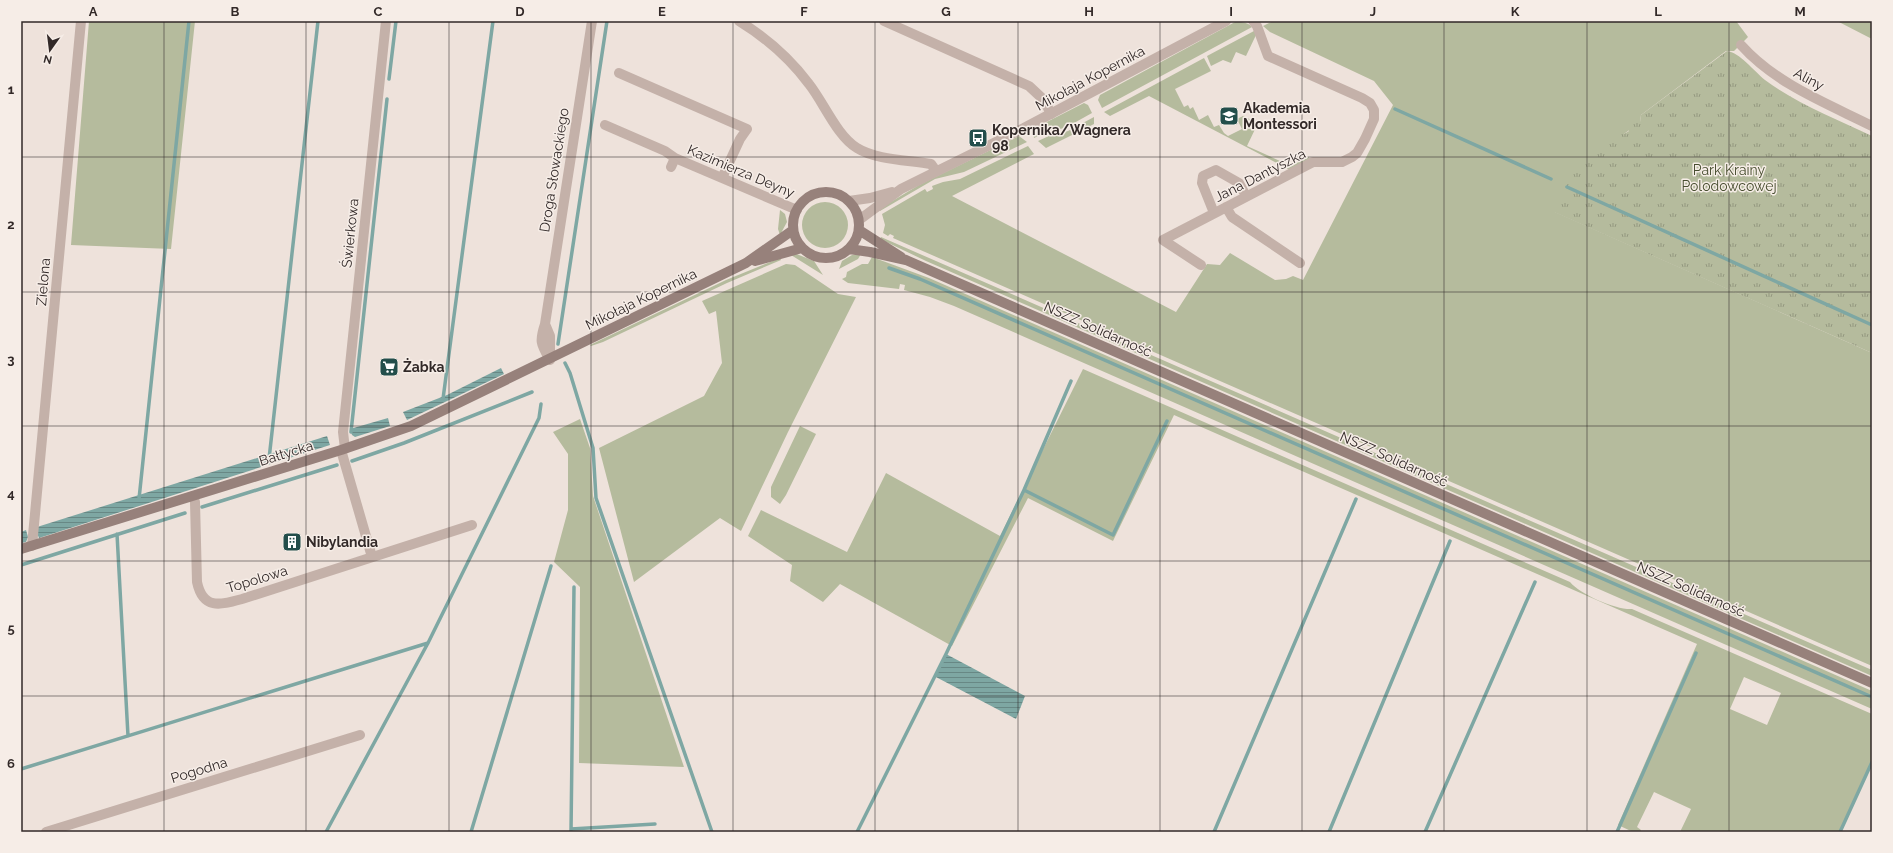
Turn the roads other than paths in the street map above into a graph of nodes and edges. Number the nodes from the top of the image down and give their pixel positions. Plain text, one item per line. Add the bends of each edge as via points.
1 (81, 21) edge
2 (386, 21) edge
3 (592, 21) edge
4 (739, 21) edge
5 (884, 21) edge
6 (1226, 21) edge
7 (1253, 21) edge
8 (1741, 44) dead end
9 (619, 73) dead end
10 (1051, 114) junction
11 (605, 125) dead end
12 (1872, 126) edge
13 (936, 171) junction
14 (722, 178) junction
15 (901, 189) junction
16 (1246, 196) junction
17 (849, 201) junction
18 (1226, 207) junction
19 (797, 210) junction
20 (1214, 213) junction
21 (859, 225) junction
22 (793, 230) junction
23 (802, 248) junction
24 (849, 249) junction
25 (906, 260) junction
26 (746, 263) junction
27 (1300, 263) dead end
28 (1200, 265) dead end
29 (550, 360) junction
30 (343, 449) junction
31 (193, 496) junction
32 (472, 525) dead end
33 (32, 546) junction
34 (21, 549) edge
35 (372, 557) junction
36 (1872, 683) edge
37 (360, 735) dead end
38 (46, 832) edge

1 - 33 street, Zielona
2 - 30 street, Świerkowa
3 - 29 street, Droga Słowackiego via 545,324 550,336
4 - 13 street via 791,63 813,89 849,142 858,149 871,154 931,164
5 - 10 street via 1029,86 1044,100
6 - 10 street, Mikołaja Kopernika
7 - 16 street, Jana Dantyszka via 1268,56 1362,98 1374,110 1374,119 1365,140 1352,157 1342,162 1313,162
8 - 12 street, Aliny via 1758,63 1779,78
9 - 14 street via 747,128
10 - 13 street, Mikołaja Kopernika
11 - 14 street, Kazimierza Deyny via 665,151 673,163
13 - 15 street, Mikołaja Kopernika
14 - 19 street, Kazimierza Deyny
15 - 17 street, Mikołaja Kopernika
15 - 21 street, Mikołaja Kopernika
16 - 18 street, Jana Dantyszka
16 - 20 street via 1239,182 1216,170 1203,176 1202,183
17 - 19 main road via 841,195 821,192 807,198
17 - 21 main road via 855,210
18 - 20 street, Jana Dantyszka
18 - 27 street via 1232,217
19 - 22 main road
20 - 28 street, Jana Dantyszka via 1164,240
21 - 24 main road, Mikołaja Kopernika via 854,243
21 - 25 main road, NSZZ Solidarność
22 - 23 main road
22 - 26 main road, Mikołaja Kopernika
23 - 24 main road via 814,255 827,258
23 - 26 main road, Mikołaja Kopernika
24 - 25 main road, NSZZ Solidarność
25 - 36 main road, NSZZ Solidarność
26 - 29 main road, Mikołaja Kopernika
29 - 30 main road, Bałtycka via 411,426
30 - 31 main road, Bałtycka
30 - 35 street
31 - 33 main road, Bałtycka
31 - 35 street, Topolowa via 197,582 206,601 214,604 242,599
32 - 35 street, Topolowa
33 - 34 main road, Bałtycka
37 - 38 street, Pogodna

